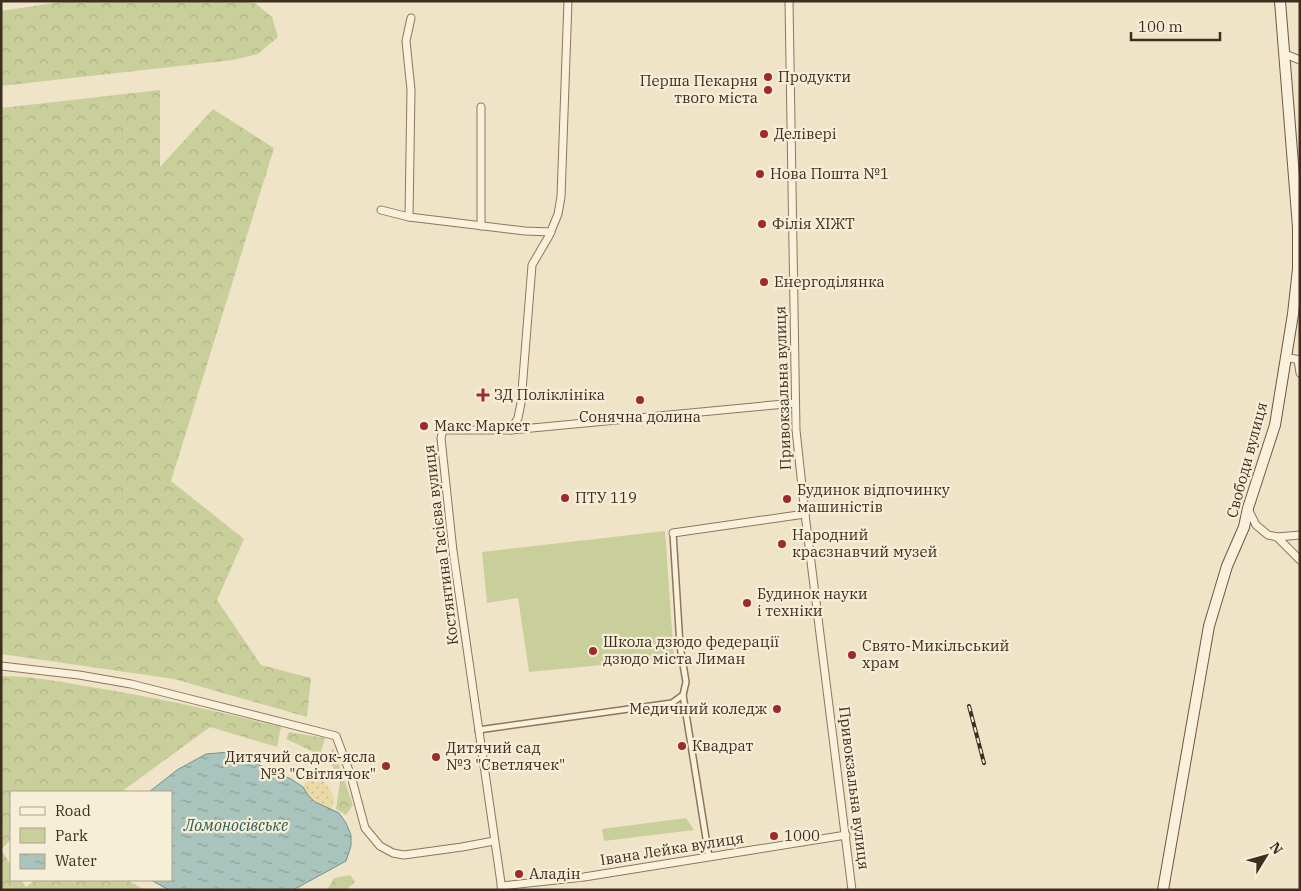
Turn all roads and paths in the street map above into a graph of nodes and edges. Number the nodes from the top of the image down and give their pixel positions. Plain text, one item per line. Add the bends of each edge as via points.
1 (568, 1) edge
2 (789, 1) edge
3 (1280, 1) edge
4 (411, 18) dead end
5 (1285, 54) junction
6 (1300, 60) edge
7 (481, 106) dead end
8 (1296, 142) edge
9 (381, 210) dead end
10 (409, 217) junction
11 (481, 226) junction
12 (1299, 227) edge
13 (551, 232) junction
14 (1285, 357) junction
15 (1299, 360) edge
16 (1300, 373) edge
17 (795, 404) junction
18 (511, 430) junction
19 (1248, 508) junction
20 (805, 514) junction
21 (673, 533) joint
22 (1300, 536) edge
23 (1277, 537) junction
24 (1300, 560) edge
25 (1, 666) edge
26 (683, 695) junction
27 (478, 730) junction
28 (846, 835) junction
29 (494, 841) junction
30 (709, 857) junction
31 (502, 888) edge
32 (852, 890) edge
33 (1163, 890) edge

1 - 13 street via 561,197
2 - 17 street, Привокзальна вулиця
3 - 5 main road, Свободи вулиця
4 - 10 street via 406,41 411,90
5 - 6 street
5 - 8 main road, Свободи вулиця
7 - 11 street
8 - 12 main road, Свободи вулиця
9 - 10 street
10 - 11 street
11 - 13 street
12 - 14 main road, Свободи вулиця via 1297,278
13 - 18 street via 532,266 521,403
14 - 15 street
14 - 19 main road, Свободи вулиця via 1275,426
15 - 16 street
17 - 18 street
17 - 20 street, Привокзальна вулиця
18 - 27 street, Костянтина Гасієва вулиця via 444,430 442,438 453,551
19 - 23 street via 1256,525 1268,535
19 - 33 main road, Свободи вулиця via 1209,626
20 - 21 street
20 - 28 street, Привокзальна вулиця
21 - 26 street via 680,646 686,682
22 - 23 street
23 - 24 street
25 - 29 street via 131,684 336,736 365,828 380,846 404,855
26 - 27 street via 672,703
26 - 30 street
27 - 29 street, Костянтина Гасієва вулиця
28 - 30 street, Івана Лейка вулиця
28 - 32 street, Привокзальна вулиця
29 - 31 street, Костянтина Гасієва вулиця
30 - 31 street, Івана Лейка вулиця

